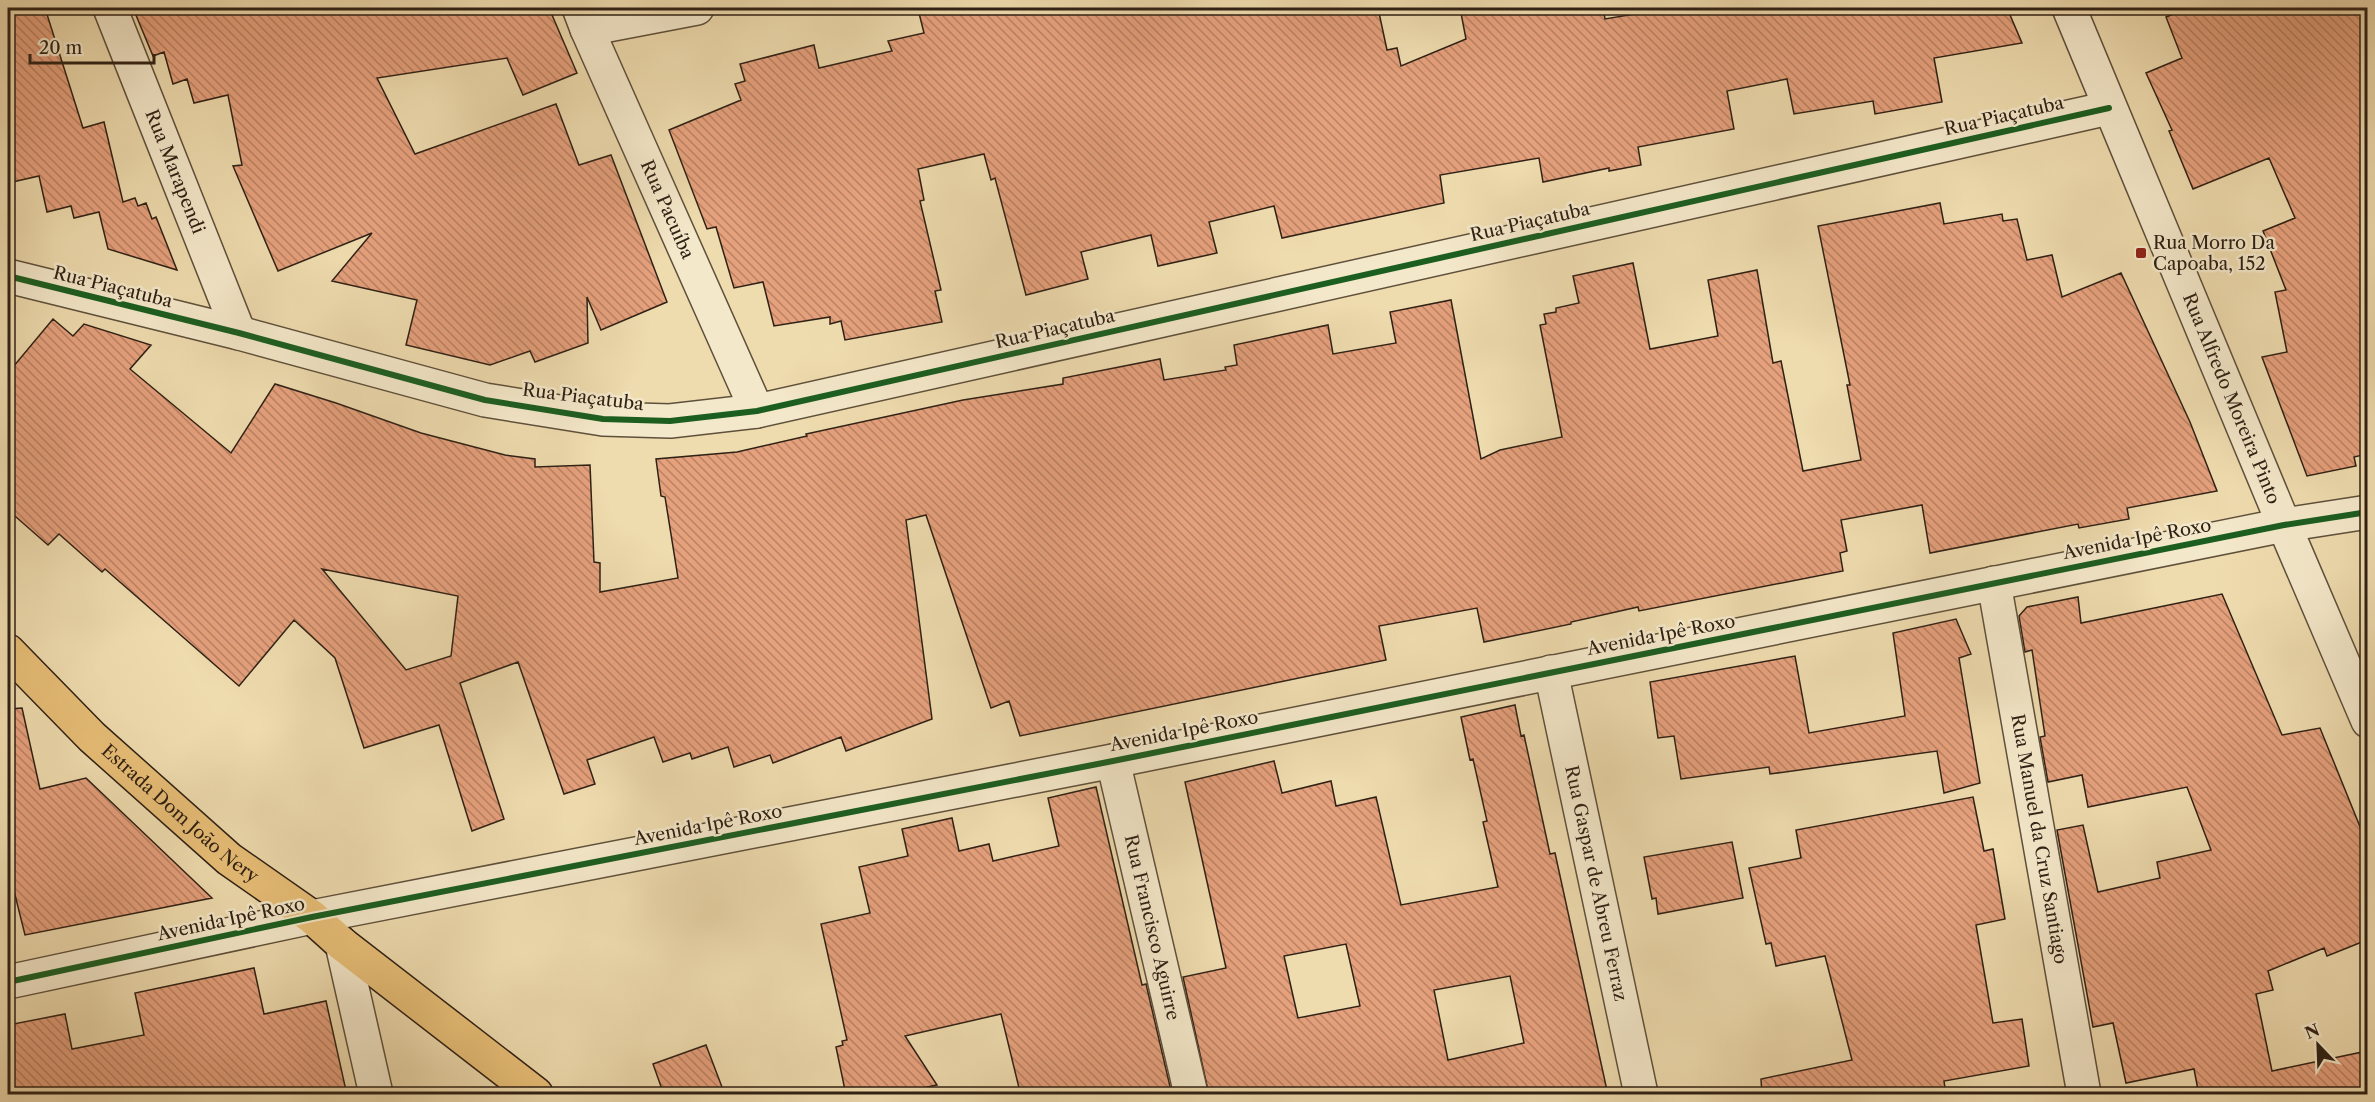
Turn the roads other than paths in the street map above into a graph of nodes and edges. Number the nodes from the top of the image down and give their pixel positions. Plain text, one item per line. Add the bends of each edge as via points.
1 (110, 8) edge
2 (697, 8) edge
3 (2069, 8) edge
4 (583, 18) edge
5 (2109, 108) junction
6 (8, 276) edge
7 (239, 333) junction
8 (757, 411) junction
9 (2367, 512) edge
10 (2284, 525) junction
11 (1994, 583) junction
12 (8, 651) edge
13 (1551, 672) junction
14 (2367, 721) edge
15 (1113, 761) junction
16 (312, 917) junction
17 (342, 944) junction
18 (8, 982) edge
19 (376, 1095) edge
20 (536, 1095) edge
21 (1191, 1095) edge
22 (1641, 1095) edge
23 (2084, 1095) edge

1 - 7 street, Rua Marapendi
2 - 4 street
3 - 5 street, Rua Alfredo Moreira Pinto
4 - 8 street, Rua Pacuíba
5 - 8 street, Rua Piaçatuba
5 - 10 street, Rua Alfredo Moreira Pinto
6 - 7 street, Rua Piaçatuba
7 - 8 street, Rua Piaçatuba via 485,400 603,419 670,421
9 - 10 street, Avenida Ipê Roxo
10 - 11 street, Avenida Ipê Roxo
10 - 14 street, Rua Alfredo Moreira Pinto
11 - 13 street, Avenida Ipê Roxo
11 - 23 street, Rua Manuel da Cruz Santiago
12 - 16 main road, Estrada Dom João Nery via 92,737 229,859
13 - 15 street, Avenida Ipê Roxo
13 - 22 street, Rua Gaspar de Abreu Ferraz
15 - 16 street, Avenida Ipê Roxo
15 - 21 street, Rua Francisco Aguirre
16 - 17 main road, Estrada Dom João Nery
16 - 18 street, Avenida Ipê Roxo
17 - 19 street
17 - 20 main road, Estrada Dom João Nery

